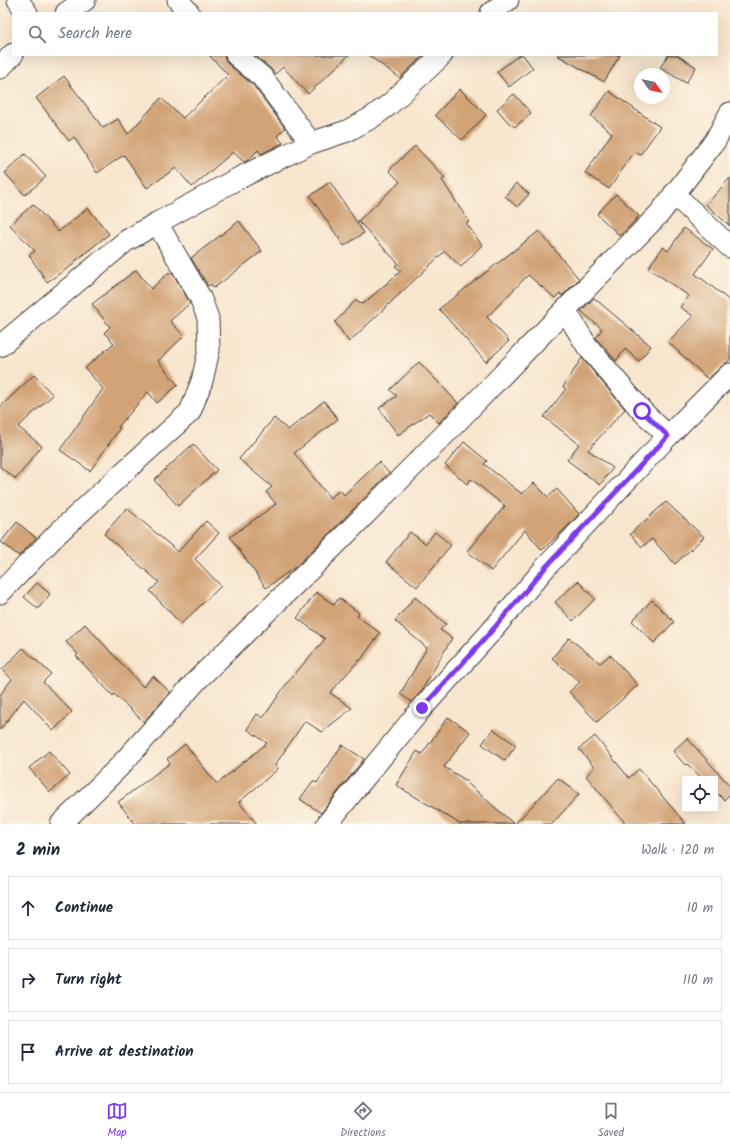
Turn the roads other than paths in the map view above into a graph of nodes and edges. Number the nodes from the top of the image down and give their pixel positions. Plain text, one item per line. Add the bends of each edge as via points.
1 (18, 0) edge
2 (85, 0) edge
3 (178, 0) edge
4 (508, 0) edge
5 (26, 12) edge
6 (67, 12) edge
7 (188, 12) edge
8 (491, 12) edge
9 (12, 55) edge
10 (237, 56) edge
11 (441, 56) edge
12 (0, 68) edge
13 (730, 113) edge
14 (311, 143) junction
15 (674, 194) junction
16 (157, 223) junction
17 (730, 247) edge
18 (565, 310) junction
19 (0, 346) edge
20 (730, 374) edge
21 (668, 436) junction
22 (0, 593) edge
23 (61, 824) edge
24 (327, 824) edge

1 - 5 street
2 - 6 street
3 - 7 street
4 - 8 street
9 - 12 street
10 - 14 street via 262,77
11 - 14 street via 390,104 371,118 347,131
13 - 15 street via 715,141
14 - 16 street via 235,180
15 - 17 street
15 - 18 street via 660,213
16 - 19 street via 126,241
16 - 22 street via 200,297 208,318 209,350 202,380 190,412 58,533
18 - 21 street via 587,346 642,411
18 - 23 street via 338,542 198,679 119,767
20 - 21 street
21 - 24 street via 545,568 422,708

